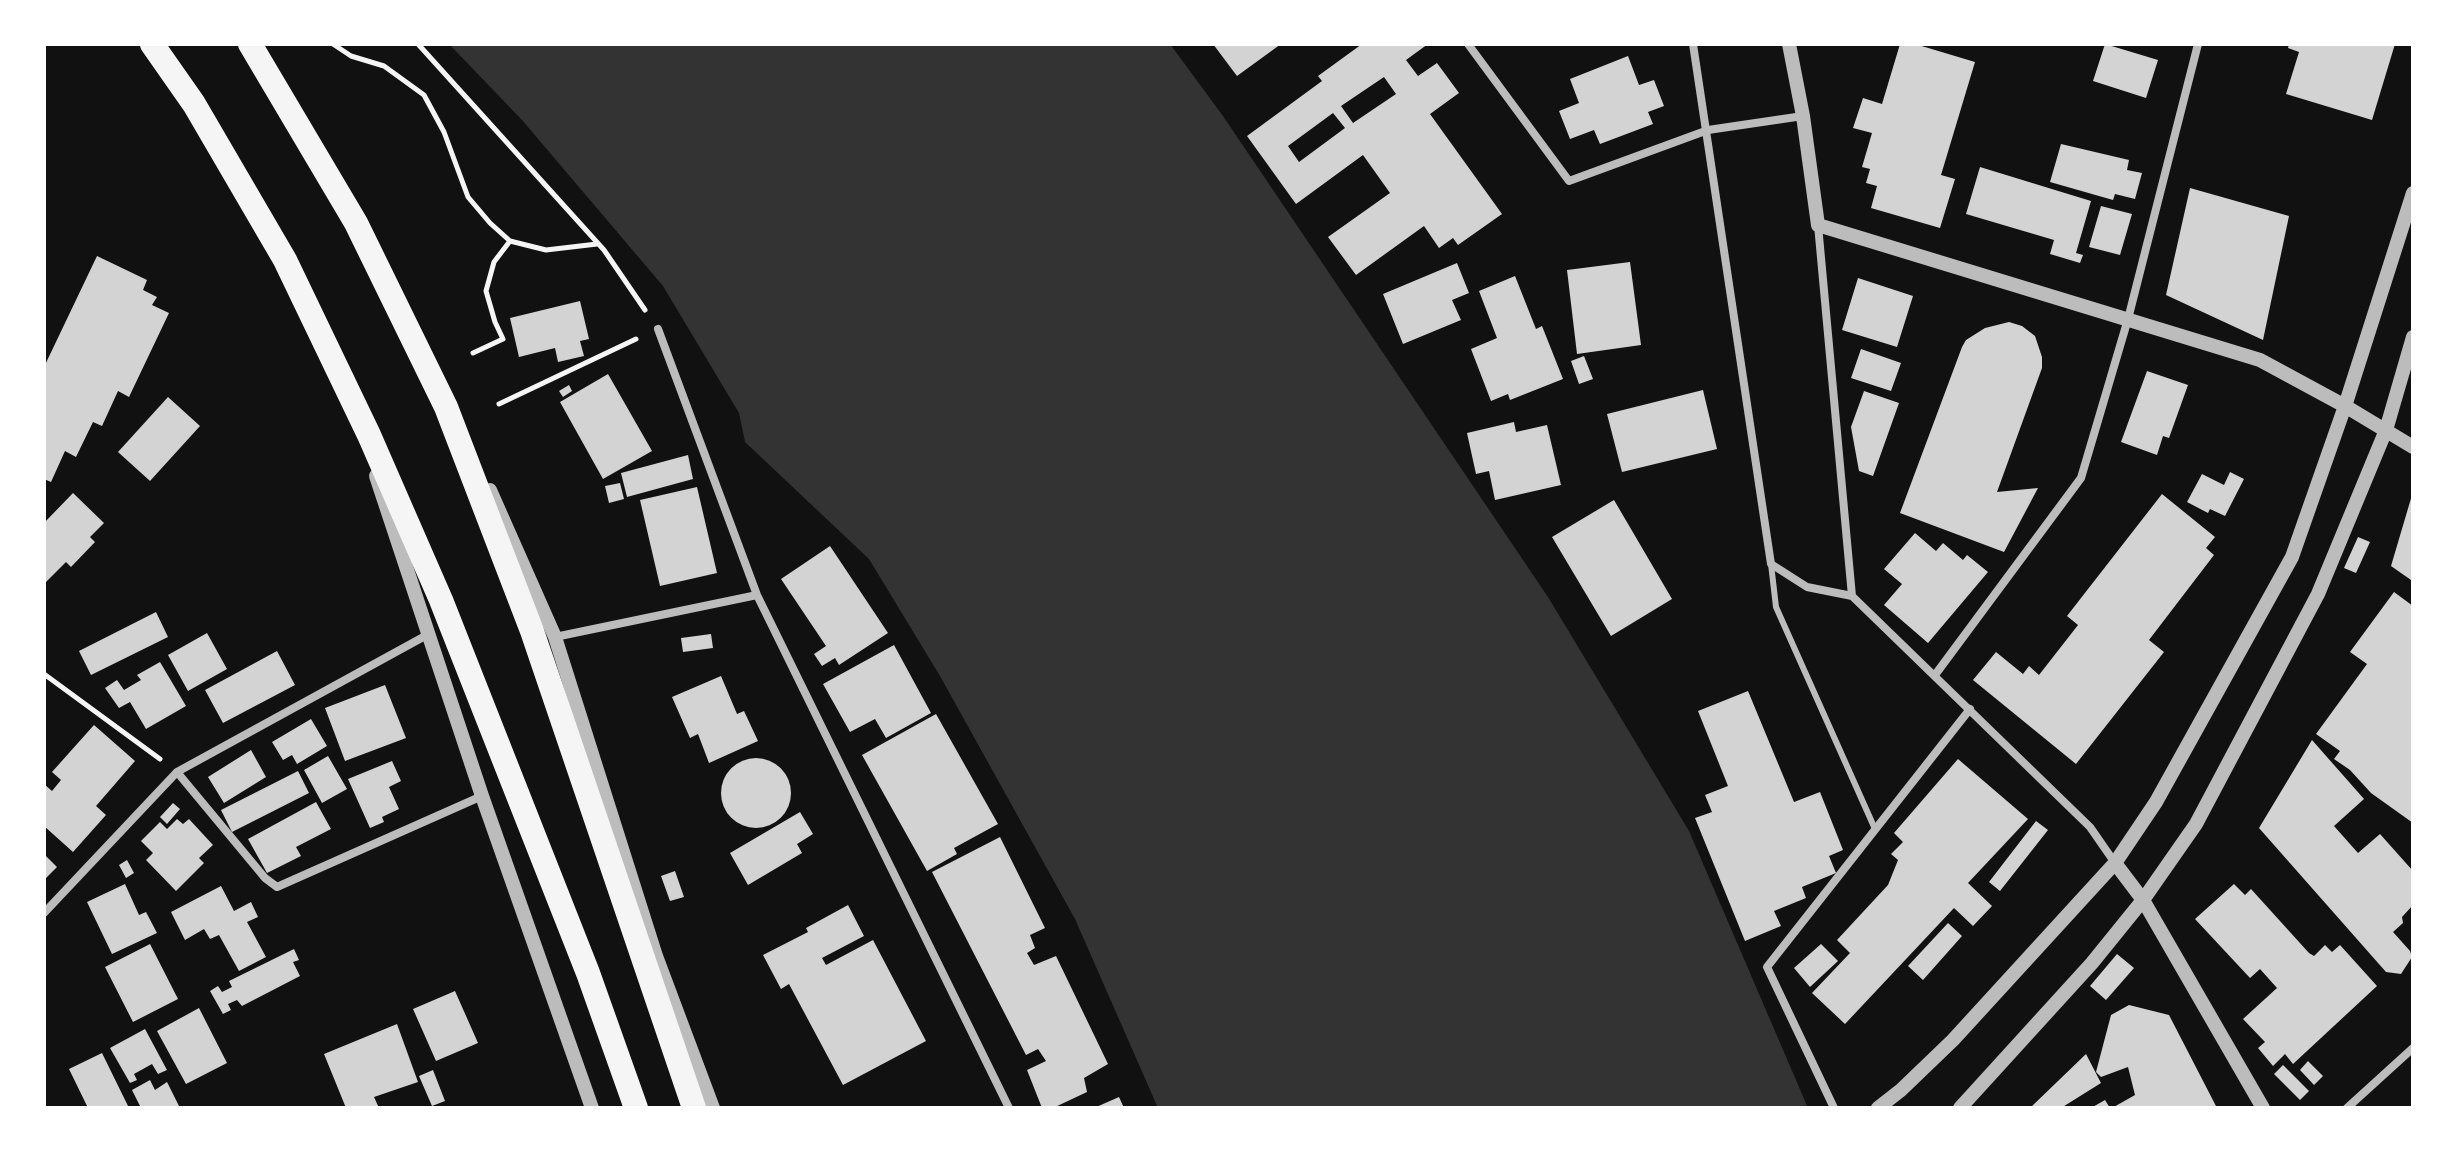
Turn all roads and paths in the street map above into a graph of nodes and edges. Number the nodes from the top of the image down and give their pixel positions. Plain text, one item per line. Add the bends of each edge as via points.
1 (151, 44) edge
2 (253, 44) edge
3 (333, 44) edge
4 (418, 44) edge
5 (1468, 44) edge
6 (1693, 44) edge
7 (1789, 44) edge
8 (2198, 44) edge
9 (1803, 116) junction
10 (1708, 130) junction
11 (2413, 193) edge
12 (1818, 225) junction
13 (510, 241) junction
14 (598, 244) junction
15 (2128, 319) junction
16 (658, 329) junction
17 (2413, 337) edge
18 (473, 353) dead end
19 (499, 404) dead end
20 (2345, 406) junction
21 (2386, 430) junction
22 (2413, 447) edge
23 (1771, 564) junction
24 (757, 595) junction
25 (1852, 596) junction
26 (427, 635) junction
27 (555, 637) junction
28 (44, 674) edge
29 (1935, 675) junction
30 (1970, 709) junction
31 (177, 772) junction
32 (482, 796) junction
33 (1875, 829) junction
34 (2115, 863) junction
35 (2143, 900) junction
36 (44, 913) edge
37 (2413, 1048) edge
38 (1963, 1107) edge
39 (592, 1108) edge
40 (636, 1108) edge
41 (694, 1108) edge
42 (713, 1108) edge
43 (1009, 1108) edge
44 (1834, 1108) edge
45 (1878, 1108) edge
46 (2263, 1108) edge
47 (2347, 1108) edge

1 - 26 street via 216,145 302,306 375,474
1 - 40 highway via 194,104 285,260 369,435 452,629
2 - 27 street via 290,94 388,263
2 - 41 highway via 356,223 446,407 532,631
3 - 13 path via 384,66 424,95 468,197
4 - 14 path
5 - 10 street via 1569,181
6 - 10 street
7 - 9 street
8 - 15 street
9 - 10 street
9 - 12 street
10 - 23 street
11 - 20 street
12 - 15 street
12 - 25 street
13 - 14 path via 546,250
13 - 18 path via 494,262 486,291 503,339
14 - 16 path
15 - 20 street via 2260,360
15 - 29 street via 2081,478
16 - 19 path
16 - 24 street
17 - 21 street
20 - 21 street
20 - 34 street via 2292,557 2163,789
21 - 22 street
21 - 35 street via 2318,594 2196,824
23 - 25 street via 1807,587
23 - 33 lane via 1776,607
24 - 27 street
24 - 43 street
25 - 29 street
26 - 31 street
26 - 32 street
27 - 42 street via 656,956
28 - 31 path
29 - 30 street
30 - 33 street
30 - 34 street via 2090,827
31 - 32 street via 277,887
31 - 36 street
32 - 39 street
33 - 44 street via 1767,967
34 - 35 street
34 - 45 street via 1953,1040
35 - 38 street
35 - 46 street
37 - 47 street

